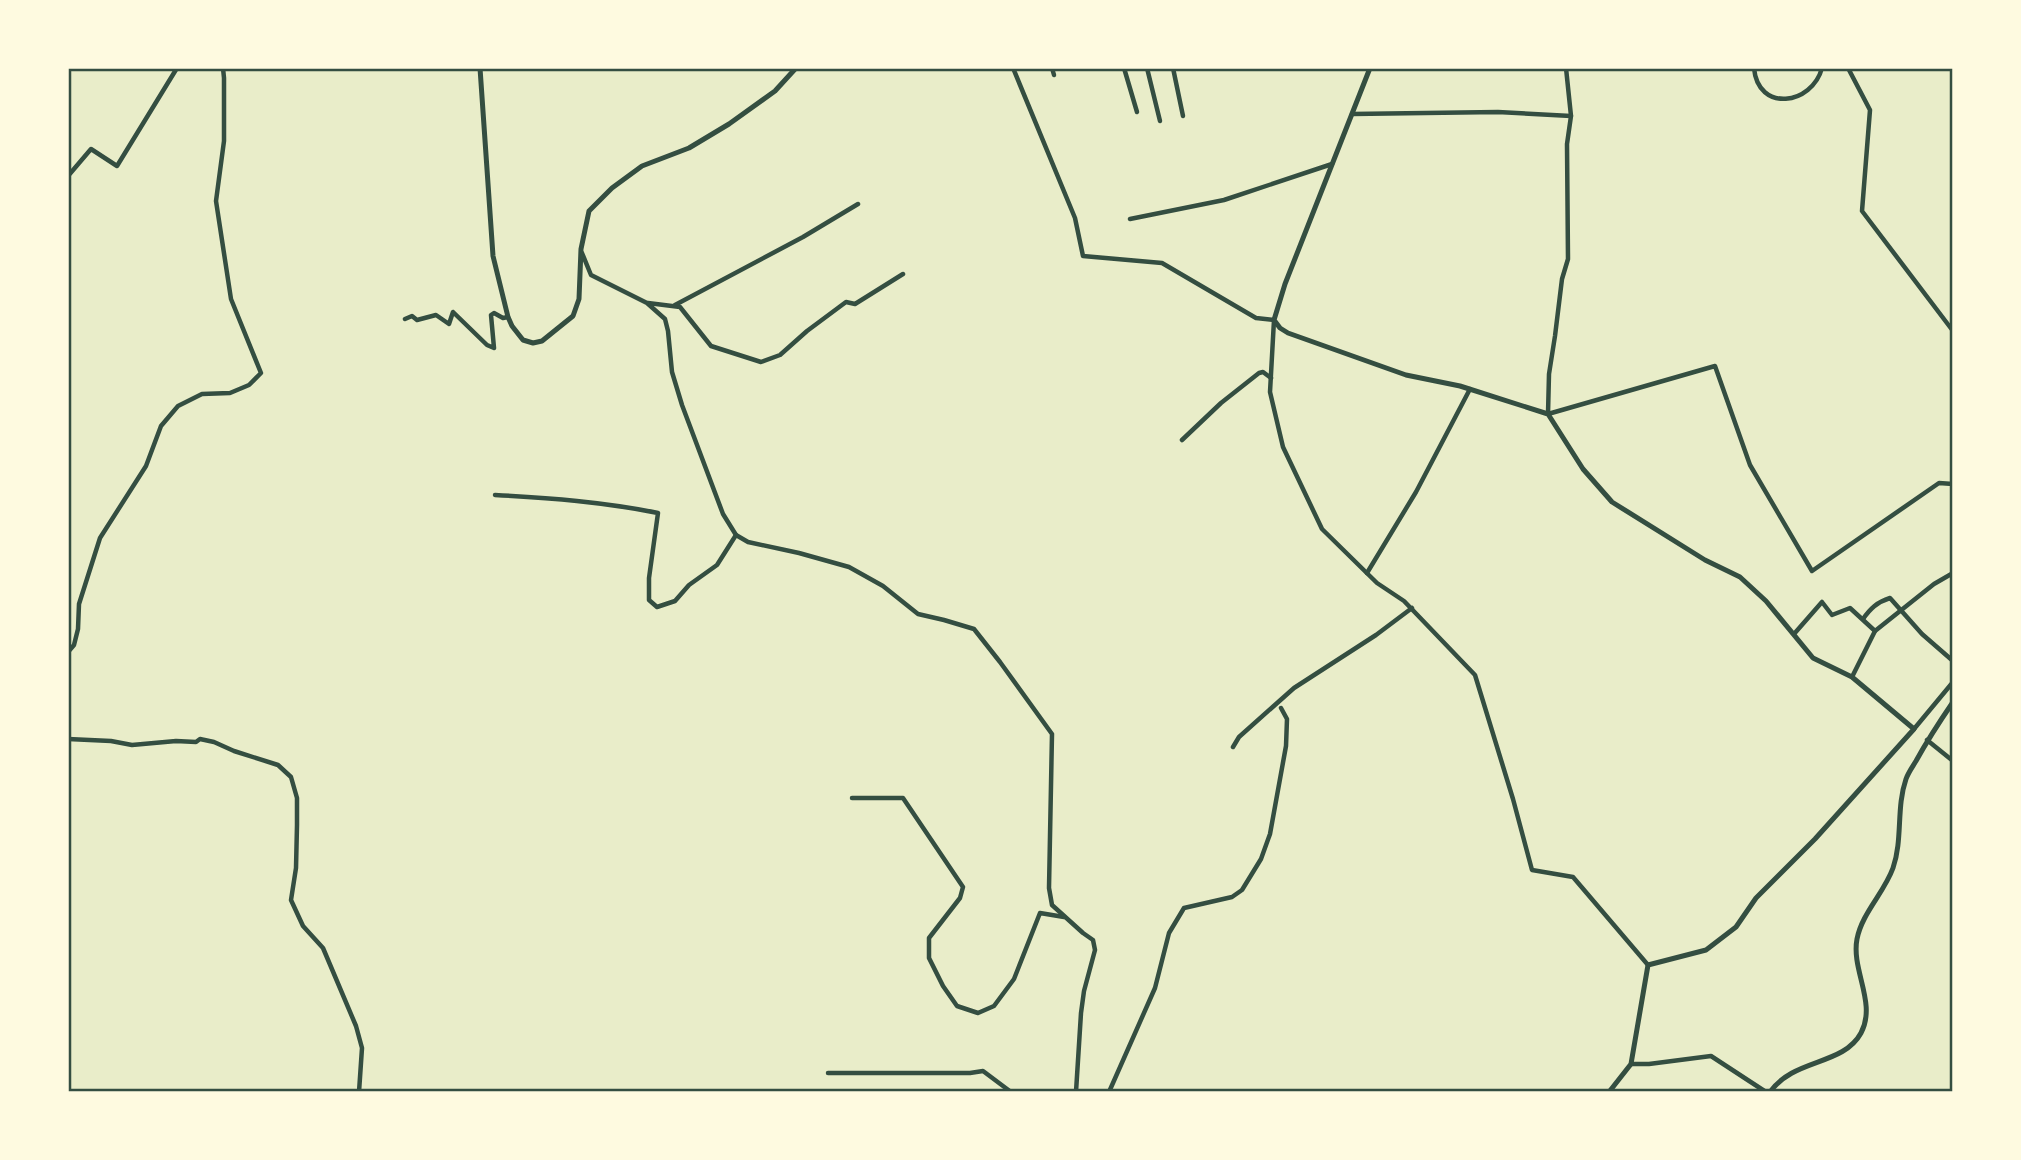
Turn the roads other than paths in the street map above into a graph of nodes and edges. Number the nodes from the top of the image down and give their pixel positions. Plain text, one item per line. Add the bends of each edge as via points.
1 (177, 68) edge
2 (223, 68) edge
3 (480, 68) edge
4 (796, 68) edge
5 (1013, 68) edge
6 (1052, 68) edge
7 (1124, 68) edge
8 (1147, 68) edge
9 (1173, 68) edge
10 (1370, 68) edge
11 (1566, 68) edge
12 (1754, 68) edge
13 (1822, 68) edge
14 (1848, 68) edge
15 (1054, 75) dead end
16 (1137, 112) dead end
17 (1352, 114) junction
18 (1183, 116) dead end
19 (1571, 116) junction
20 (1160, 121) dead end
21 (1333, 164) junction
22 (68, 176) edge
23 (859, 204) dead end
24 (1129, 219) dead end
25 (580, 248) junction
26 (903, 274) dead end
27 (647, 303) junction
28 (674, 305) junction
29 (508, 317) junction
30 (405, 318) dead end
31 (1274, 320) junction
32 (1953, 331) edge
33 (1271, 378) junction
34 (1470, 389) junction
35 (1548, 414) junction
36 (1182, 440) dead end
37 (1953, 484) edge
38 (495, 495) dead end
39 (736, 534) junction
40 (1367, 573) junction
41 (1953, 573) edge
42 (1412, 608) junction
43 (1901, 611) junction
44 (1863, 619) junction
45 (1875, 631) junction
46 (1794, 634) junction
47 (68, 652) edge
48 (1953, 660) edge
49 (1852, 677) junction
50 (1953, 682) edge
51 (1953, 702) edge
52 (1281, 708) dead end
53 (1914, 729) junction
54 (68, 738) edge
55 (1927, 740) junction
56 (1233, 747) dead end
57 (1953, 761) edge
58 (852, 798) dead end
59 (1066, 917) junction
60 (1648, 965) junction
61 (1631, 1064) junction
62 (828, 1073) dead end
63 (1766, 1091) edge
64 (359, 1092) edge
65 (1011, 1092) edge
66 (1076, 1092) edge
67 (1109, 1092) edge
68 (1609, 1092) edge

1 - 22 street via 117,166 90,149
2 - 47 street via 224,141 216,201 231,299 261,373 249,385 230,393 202,394 178,406 161,426 146,466 100,538 79,604 74,645
3 - 29 street via 493,256
4 - 25 street via 775,91 729,124 689,148 642,166 612,188 590,211
5 - 31 street via 1075,218 1083,256 1162,263 1256,318
6 - 15 street
7 - 16 street
8 - 20 street
9 - 18 street
10 - 17 street
11 - 19 street
12 - 13 street via 1763,92 1774,99 1792,99 1808,90
14 - 32 street via 1870,110 1862,211
17 - 19 street
17 - 21 street
19 - 35 street via 1568,259 1549,374
21 - 24 street via 1224,200
21 - 31 street
23 - 28 street
25 - 27 street via 591,275
25 - 29 street via 579,299 573,316 533,343 523,340
26 - 28 street via 855,304 846,302 780,355 761,362 710,346
27 - 28 street
27 - 39 street via 665,319 682,405 723,514
29 - 30 street via 491,315 494,348 453,312 449,324 436,315
31 - 33 street
31 - 34 street via 1288,333 1393,371
33 - 36 street via 1259,373
33 - 40 street via 1283,447 1322,529
34 - 35 street
34 - 40 street
35 - 37 street via 1716,366 1750,465 1812,571 1939,483
35 - 46 street via 1583,469 1612,502 1740,577
38 - 39 street via 620,505 658,513 649,578 649,600 657,607 675,601 717,565
39 - 59 street via 748,542 849,567 918,614 974,629 1052,734 1049,888 1052,905
40 - 42 street
41 - 43 street
42 - 56 street via 1294,688
42 - 60 street via 1475,675 1532,870 1573,877
43 - 44 street via 1889,598
43 - 45 street
43 - 48 street
44 - 45 street
44 - 46 street via 1850,608 1832,615 1822,603
45 - 49 street
46 - 49 street via 1813,658
49 - 53 street
50 - 53 street
51 - 55 street
52 - 67 street via 1287,719 1286,746 1261,859 1242,890 1232,897 1184,908 1169,933 1156,988
53 - 60 street via 1756,898 1736,927 1706,950
54 - 64 street via 132,746 200,739 278,765 291,777 298,825 291,900 303,926 323,948 356,1026 362,1048
55 - 57 street
55 - 63 street via 1906,778 1892,871 1857,939 1867,1011 1862,1032 1847,1049 1792,1072
58 - 59 street via 903,798 963,887 960,898 929,938 929,958 957,1006 978,1013 995,1006 1014,979 1040,913
59 - 66 street via 1093,940 1095,950 1083,991
60 - 61 street
61 - 63 street via 1711,1056
61 - 68 street
62 - 65 street via 983,1071

